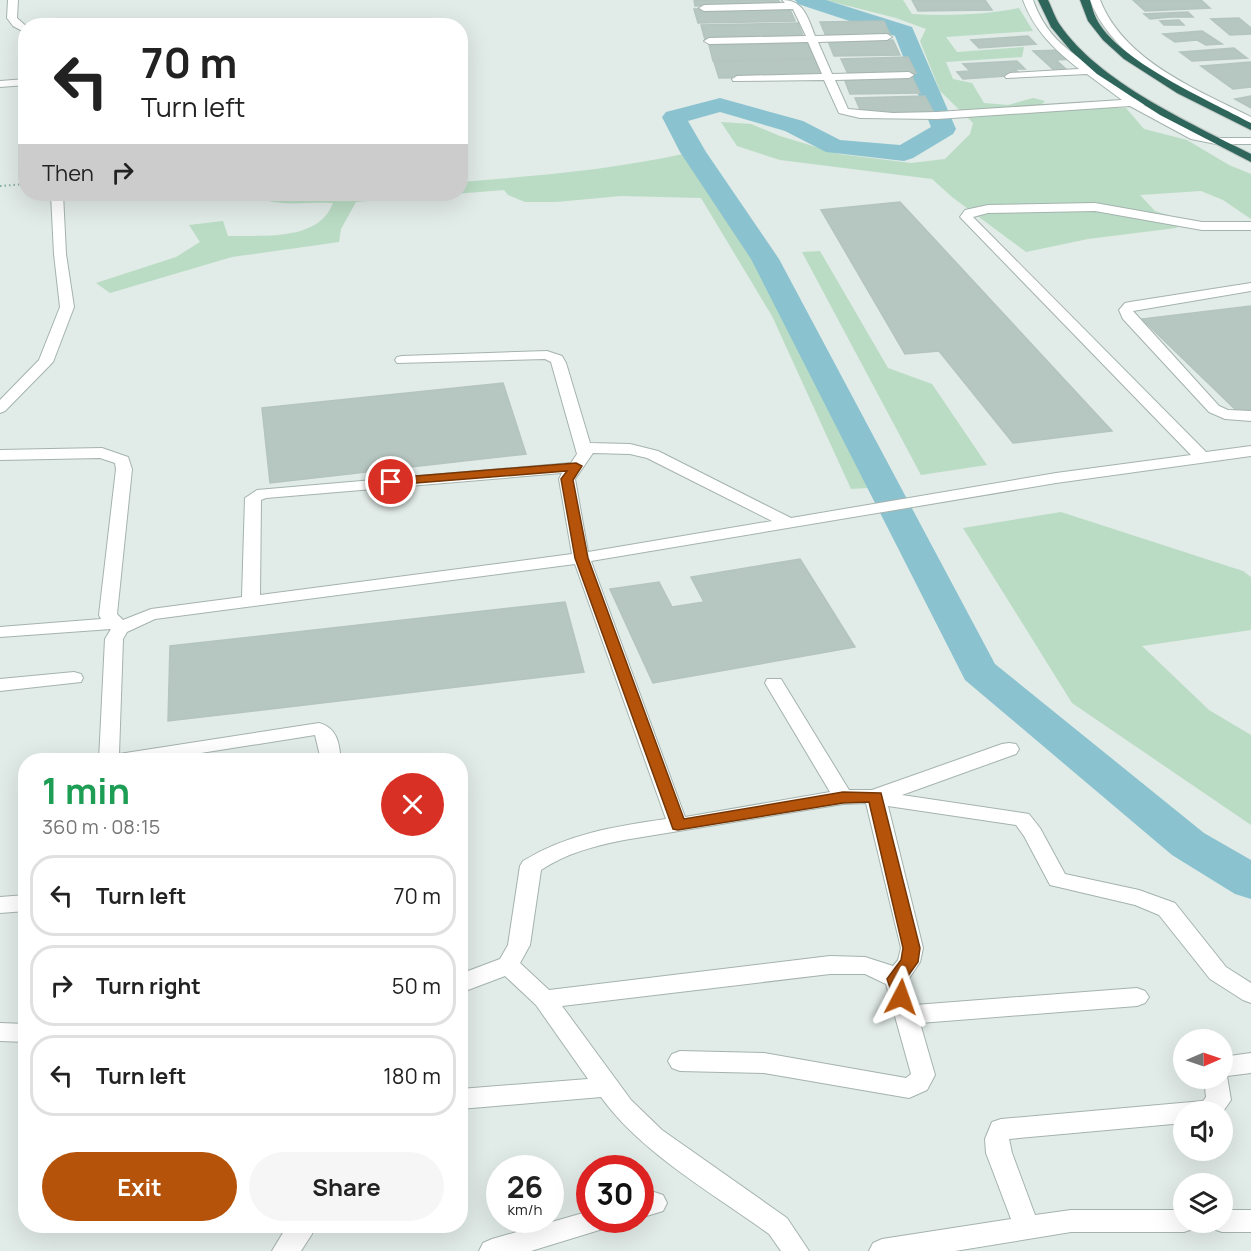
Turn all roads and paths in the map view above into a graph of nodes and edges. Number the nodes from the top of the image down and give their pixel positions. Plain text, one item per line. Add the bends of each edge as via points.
1 (13, 0) edge
2 (1028, 0) edge
3 (1043, 0) edge
4 (1085, 0) edge
5 (1095, 0) edge
6 (791, 3) edge
7 (704, 8) dead end
8 (18, 26) edge
9 (887, 37) dead end
10 (812, 38) junction
11 (709, 41) dead end
12 (1092, 71) junction
13 (909, 75) dead end
14 (828, 76) junction
15 (1010, 76) dead end
16 (737, 79) dead end
17 (18, 83) edge
18 (0, 84) edge
19 (1146, 102) junction
20 (1132, 103) junction
21 (1251, 121) edge
22 (1251, 127) edge
23 (1216, 141) junction
24 (1231, 141) junction
25 (1251, 141) edge
26 (1251, 151) edge
27 (1251, 159) edge
28 (18, 185) edge
29 (0, 186) edge
30 (57, 201) edge
31 (1251, 226) edge
32 (1251, 287) edge
33 (402, 360) dead end
34 (0, 408) edge
35 (1251, 416) edge
36 (583, 448) junction
37 (1251, 451) edge
38 (0, 455) edge
39 (1202, 457) junction
40 (576, 466) junction
41 (789, 523) junction
42 (581, 558) junction
43 (251, 601) junction
44 (116, 626) junction
45 (0, 632) edge
46 (74, 678) dead end
47 (774, 683) dead end
48 (0, 685) edge
49 (1009, 748) dead end
50 (109, 753) edge
51 (176, 753) edge
52 (330, 753) edge
53 (843, 797) junction
54 (875, 797) junction
55 (678, 825) junction
56 (18, 904) edge
57 (0, 905) edge
58 (508, 965) junction
59 (896, 979) junction
60 (468, 981) edge
61 (1251, 994) edge
62 (1137, 997) dead end
63 (544, 999) junction
64 (906, 1015) junction
65 (0, 1032) edge
66 (18, 1033) edge
67 (680, 1061) dead end
68 (1251, 1063) edge
69 (1233, 1065) edge
70 (608, 1087) junction
71 (468, 1098) edge
72 (1173, 1114) edge
73 (1173, 1221) edge
74 (1233, 1221) edge
75 (1251, 1221) edge
76 (576, 1226) edge
77 (1027, 1228) junction
78 (299, 1233) edge
79 (285, 1251) edge
80 (492, 1251) edge
81 (796, 1251) edge
82 (882, 1251) edge

1 - 8 street via 9,17
2 - 12 street via 1047,35
3 - 19 highway via 1050,19 1079,53
4 - 22 highway via 1092,20 1118,50 1162,80
5 - 21 street via 1102,22 1126,46 1177,83
6 - 7 street
6 - 10 street
9 - 10 street
10 - 11 street
10 - 14 street
12 - 15 street
12 - 20 street
13 - 14 street
14 - 16 street
14 - 20 street via 846,113 866,116
17 - 18 street
19 - 20 street
19 - 23 highway
20 - 23 street via 1186,134
23 - 24 street
23 - 27 highway
24 - 25 street
24 - 26 street
28 - 29 path
30 - 34 street via 67,307 46,362
31 - 39 street via 1202,226 1095,207 988,209 966,217
32 - 35 street via 1130,306 1126,310 1214,409
33 - 36 street via 551,356 559,363
36 - 40 street via 583,460
36 - 41 street via 630,449 652,454
37 - 39 street
38 - 44 street via 102,453 122,460 108,615
39 - 41 street
40 - 42 street via 567,479
40 - 43 street via 262,493 253,498
41 - 42 street
42 - 43 street
42 - 55 street
43 - 44 street via 152,614
44 - 45 street
44 - 50 street
46 - 48 street
47 - 53 street
49 - 54 street
51 - 52 street via 319,729 326,734
53 - 54 street
53 - 55 street
54 - 59 street via 912,948 909,962
54 - 61 street via 1022,819 1030,826 1058,880 1138,898 1167,909 1218,973
55 - 58 street via 573,844 531,866 519,945
56 - 57 street
58 - 60 street
58 - 63 street
59 - 63 street via 870,964 830,965
59 - 64 street
62 - 64 street
63 - 70 street
64 - 67 street via 923,1075 909,1088 764,1063
65 - 66 street
68 - 69 street
70 - 71 street
70 - 81 street via 653,1137 777,1226
72 - 77 street via 1001,1129 997,1139 999,1153
73 - 77 street via 1071,1221
74 - 75 street
76 - 80 street
77 - 82 street
78 - 79 street

